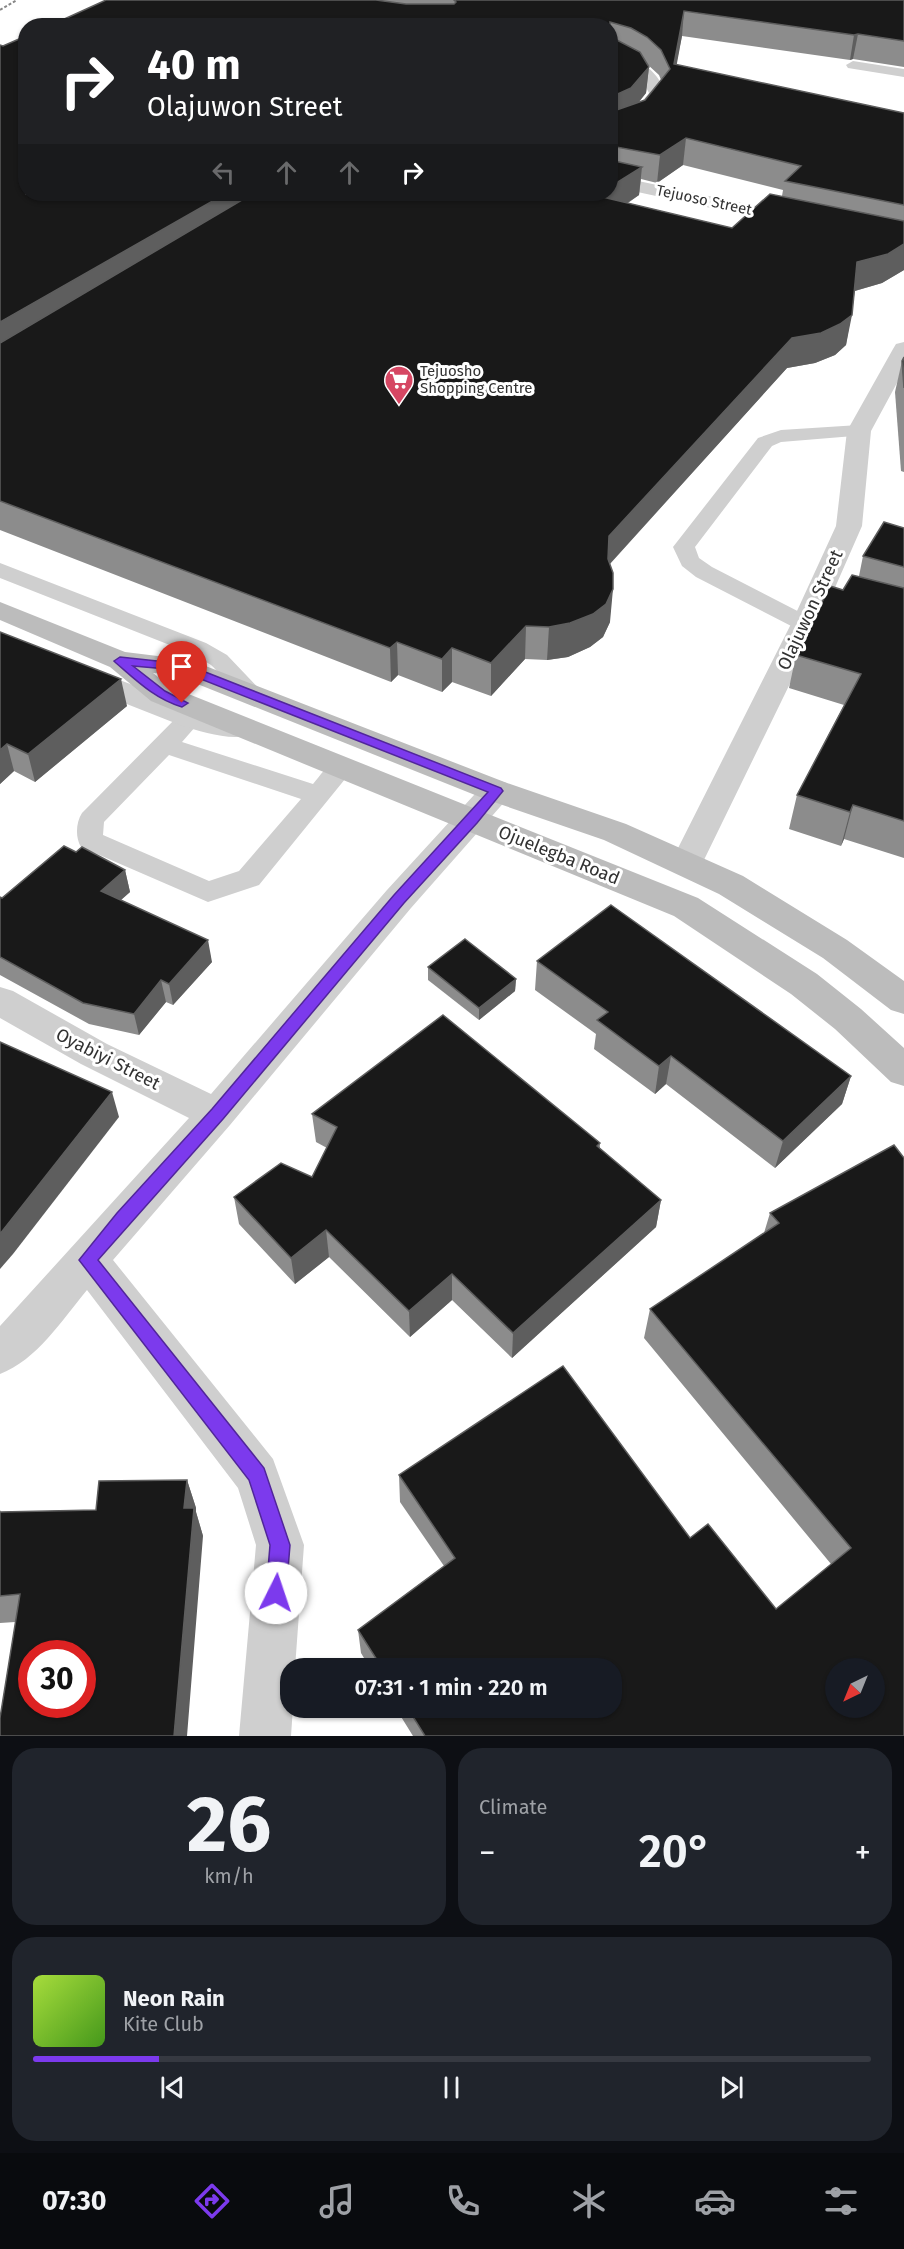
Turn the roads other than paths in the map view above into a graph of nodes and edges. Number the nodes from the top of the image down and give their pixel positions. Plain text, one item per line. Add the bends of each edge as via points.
1 (618, 58) edge
2 (853, 65) edge
3 (904, 73) edge
4 (618, 128) edge
5 (618, 182) edge
6 (814, 224) edge
7 (904, 349) edge
8 (859, 431) junction
9 (0, 570) edge
10 (0, 610) edge
11 (805, 624) junction
12 (0, 644) edge
13 (120, 661) junction
14 (255, 697) junction
15 (191, 718) junction
16 (246, 728) junction
17 (164, 745) junction
18 (340, 768) junction
19 (496, 791) junction
20 (317, 795) junction
21 (473, 820) junction
22 (686, 864) junction
23 (904, 1000) edge
24 (0, 1001) edge
25 (904, 1071) edge
26 (217, 1114) junction
27 (88, 1260) junction
28 (0, 1354) edge
29 (265, 1736) edge

1 - 4 street via 641,68 654,80 658,93 636,120
2 - 3 lane
5 - 6 street, Tejuoso Street
7 - 8 street, Olajuwon Street
8 - 11 street, Olajuwon Street via 849,526 831,593
8 - 11 lane via 772,438 765,442 684,547 690,561 704,573
9 - 14 lane via 198,648 219,660
10 - 13 main road, Ojuelegba Road
11 - 22 street, Olajuwon Street
12 - 15 street
13 - 14 main road, Ojuelegba Road via 180,666
13 - 16 main road, Ojuelegba Road via 161,694
14 - 19 main road, Ojuelegba Road
15 - 16 street
15 - 17 lane
16 - 18 main road, Ojuelegba Road
17 - 20 lane
17 - 20 lane via 91,819 90,840 208,892 249,878
18 - 20 lane
18 - 21 main road, Ojuelegba Road
19 - 21 street
19 - 22 main road, Ojuelegba Road via 615,832
21 - 25 main road, Ojuelegba Road via 704,917 804,984
21 - 26 street via 399,899
22 - 23 main road, Ojuelegba Road via 731,885 835,949
24 - 26 street, Oyabiyi Street via 94,1054
26 - 27 street
27 - 28 street
27 - 29 street via 257,1475 280,1545

